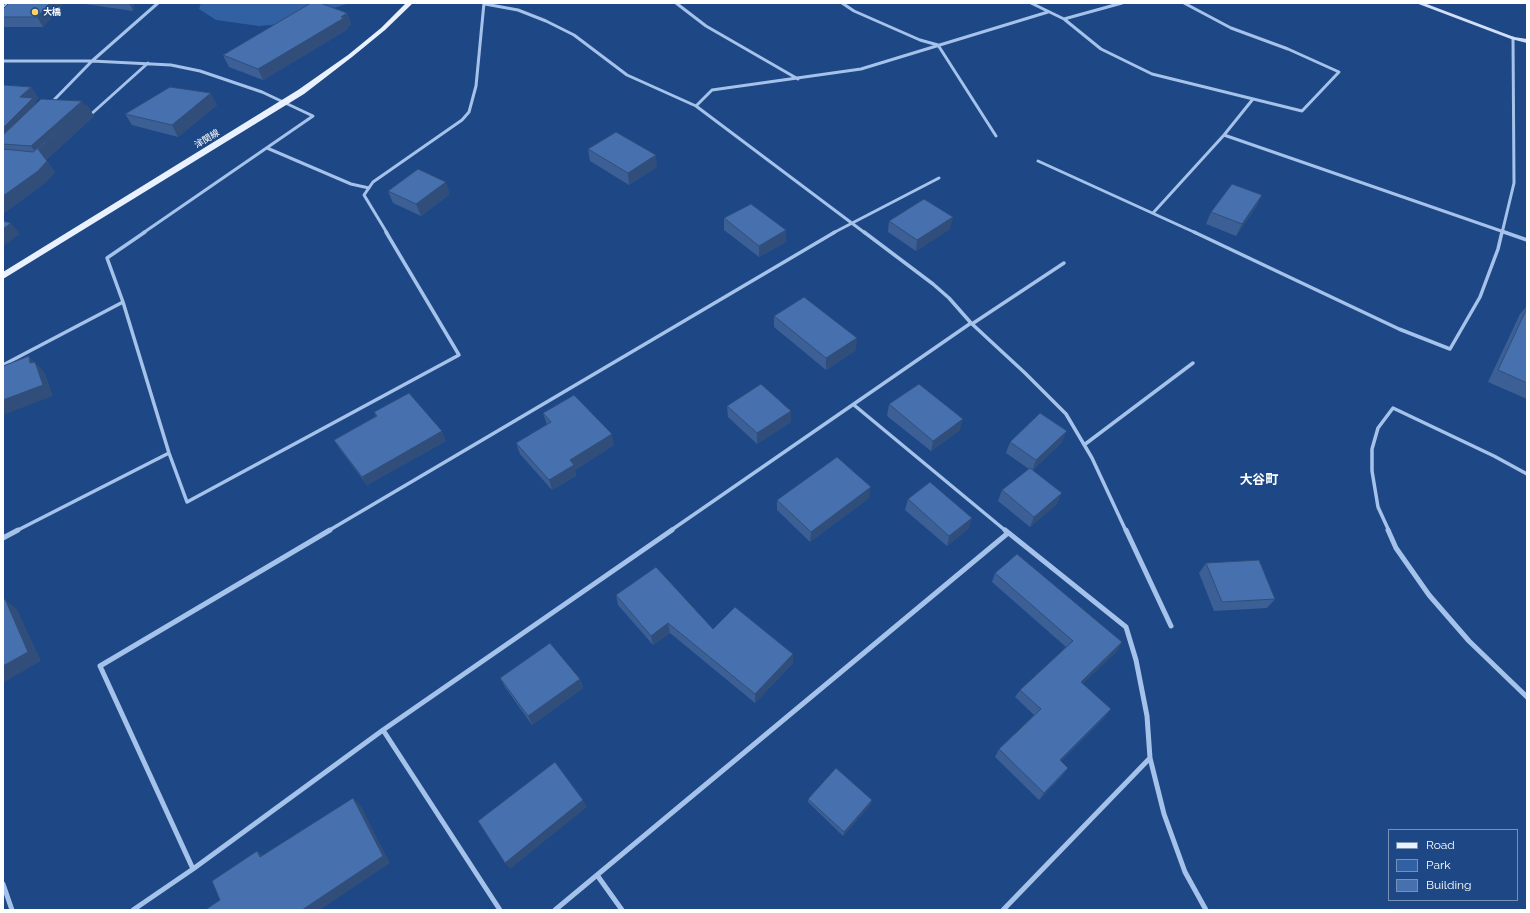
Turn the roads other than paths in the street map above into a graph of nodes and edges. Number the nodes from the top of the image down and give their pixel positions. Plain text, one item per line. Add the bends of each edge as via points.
1 (8, 3) edge
2 (158, 3) edge
3 (410, 3) edge
4 (676, 3) edge
5 (842, 3) edge
6 (1031, 3) edge
7 (1122, 3) edge
8 (1184, 3) edge
9 (1419, 3) edge
10 (485, 4) edge
11 (3, 8) edge
12 (1048, 12) junction
13 (1064, 19) junction
14 (1513, 38) junction
15 (1527, 41) edge
16 (938, 45) junction
17 (3, 61) edge
18 (92, 61) junction
19 (148, 63) junction
20 (798, 79) junction
21 (1253, 99) junction
22 (286, 102) junction
23 (48, 106) edge
24 (696, 106) junction
25 (85, 119) edge
26 (1224, 135) junction
27 (996, 136) dead end
28 (267, 148) junction
29 (1038, 161) dead end
30 (940, 178) dead end
31 (369, 188) junction
32 (1153, 213) junction
33 (850, 223) junction
34 (1503, 233) junction
35 (1527, 240) edge
36 (1064, 263) dead end
37 (3, 276) edge
38 (123, 302) junction
39 (971, 323) junction
40 (1193, 363) dead end
41 (3, 365) edge
42 (854, 405) junction
43 (1084, 445) junction
44 (169, 453) junction
45 (1527, 474) edge
46 (1008, 533) junction
47 (3, 538) edge
48 (1171, 626) dead end
49 (1527, 697) edge
50 (383, 730) junction
51 (1150, 758) junction
52 (193, 869) junction
53 (597, 875) junction
54 (3, 884) edge
55 (12, 910) edge
56 (133, 910) edge
57 (500, 910) edge
58 (555, 910) edge
59 (622, 910) edge
60 (1003, 910) edge
61 (1206, 910) edge

1 - 11 street
2 - 18 street
3 - 22 main road, 津関線 via 350,56
4 - 20 street via 706,26
5 - 16 street via 854,11 920,40
6 - 12 street
7 - 13 street
8 - 21 street via 1231,28 1288,49 1339,72 1302,111
9 - 14 street
10 - 24 street via 518,10 546,21 574,35 627,75
10 - 31 street via 476,86 469,112 462,120 372,182
12 - 13 street
12 - 16 street
13 - 21 street via 1101,49 1152,74
14 - 15 street
14 - 34 street via 1514,183
16 - 20 street via 861,69
16 - 27 street
17 - 18 street
18 - 19 street
18 - 23 street
19 - 22 street via 200,71
19 - 25 street
20 - 24 street via 712,90
21 - 26 street
22 - 28 street via 313,116
22 - 37 main road, 津関線
24 - 33 street
26 - 32 street
26 - 34 street
28 - 31 street via 351,184
28 - 38 street via 107,258
29 - 32 street
30 - 33 street
31 - 44 street via 364,196 459,355 187,502
32 - 34 street via 1399,328 1450,349 1480,297
33 - 39 street via 933,284
33 - 52 street via 100,666
34 - 35 street
36 - 39 street
38 - 41 street
38 - 44 street
39 - 42 street
39 - 43 street via 1066,414
40 - 43 street
42 - 46 street
42 - 50 street
43 - 48 street
44 - 47 street
45 - 49 street via 1393,408 1378,428 1372,449 1372,471 1378,507 1396,548 1429,595 1469,642
46 - 51 street via 1126,627 1136,660 1147,716
46 - 53 street
50 - 52 street
50 - 57 street
51 - 60 street
51 - 61 street via 1174,843 1185,872
52 - 56 street
53 - 58 street
53 - 59 street
54 - 55 street

